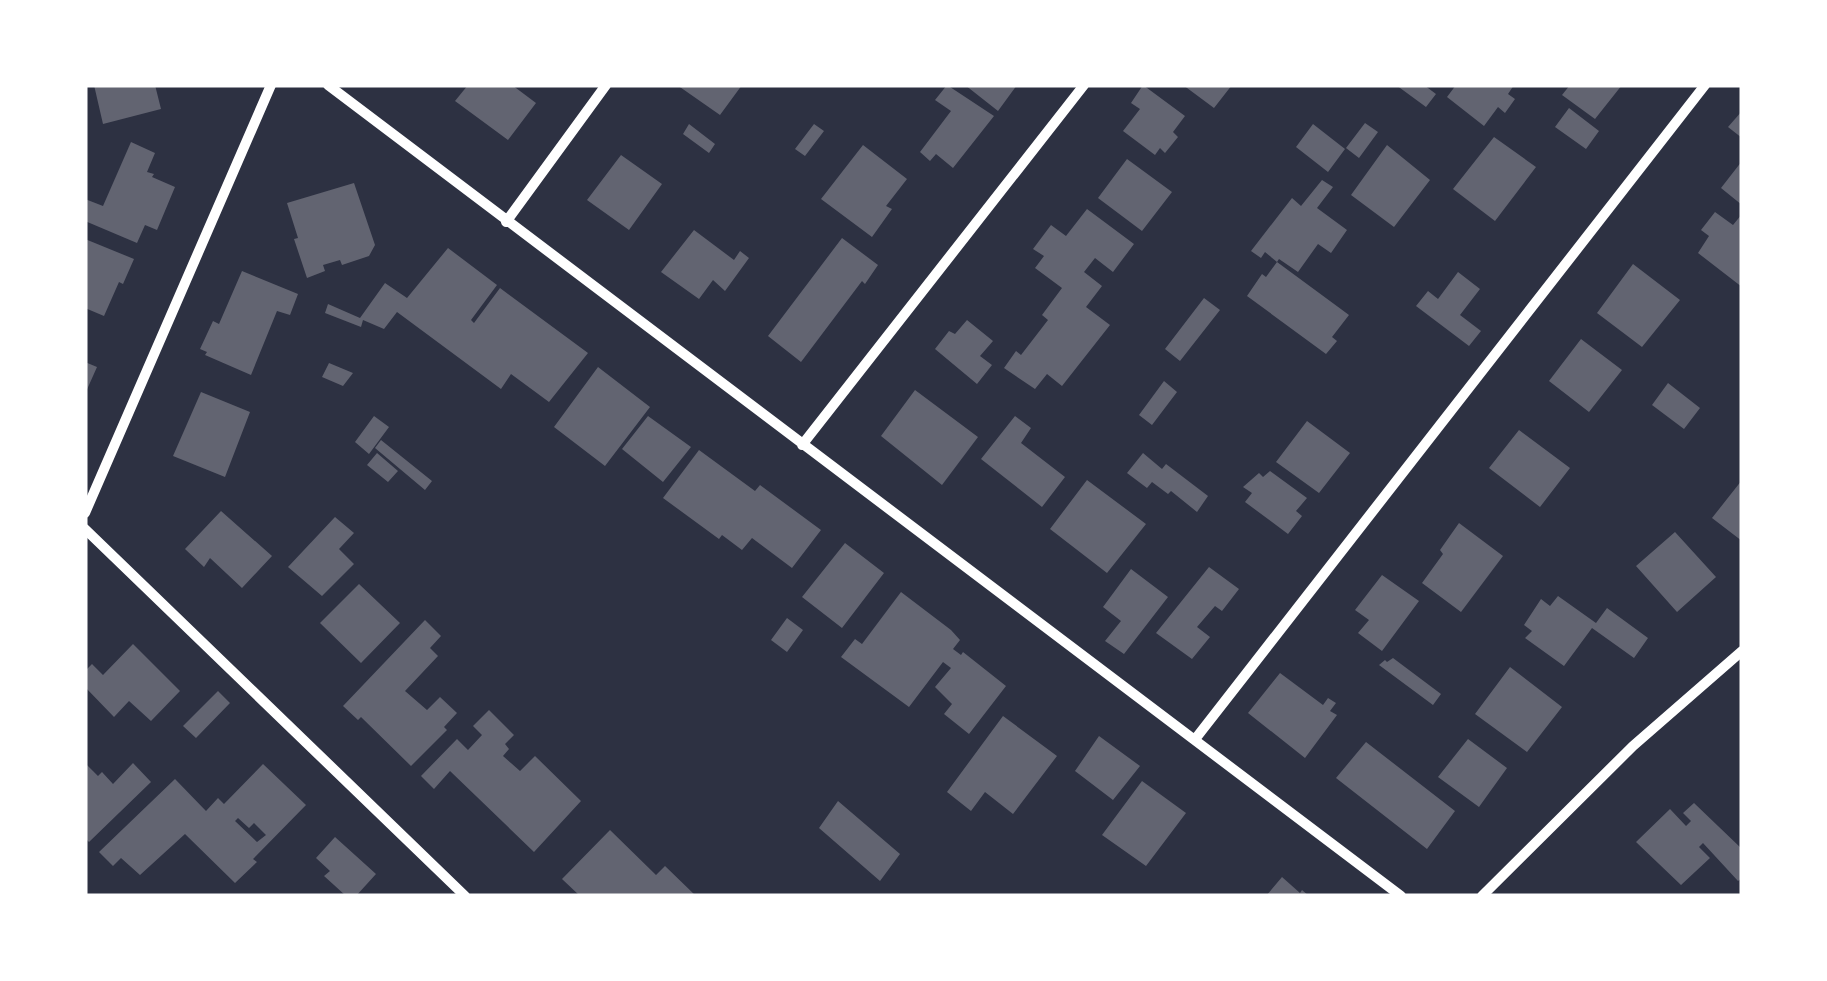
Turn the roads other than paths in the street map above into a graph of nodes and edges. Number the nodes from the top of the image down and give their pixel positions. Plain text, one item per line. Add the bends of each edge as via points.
1 (270, 85) edge
2 (328, 85) edge
3 (606, 85) edge
4 (1084, 85) edge
5 (1705, 85) edge
6 (506, 222) junction
7 (802, 445) junction
8 (85, 513) edge
9 (85, 529) edge
10 (1742, 651) edge
11 (1196, 738) junction
12 (466, 896) edge
13 (1401, 896) edge
14 (1482, 896) edge

1 - 8 street
2 - 6 street
3 - 6 street
4 - 7 street
5 - 11 street
6 - 7 street
7 - 11 street
9 - 12 street
10 - 14 street via 1633,746
11 - 13 street

